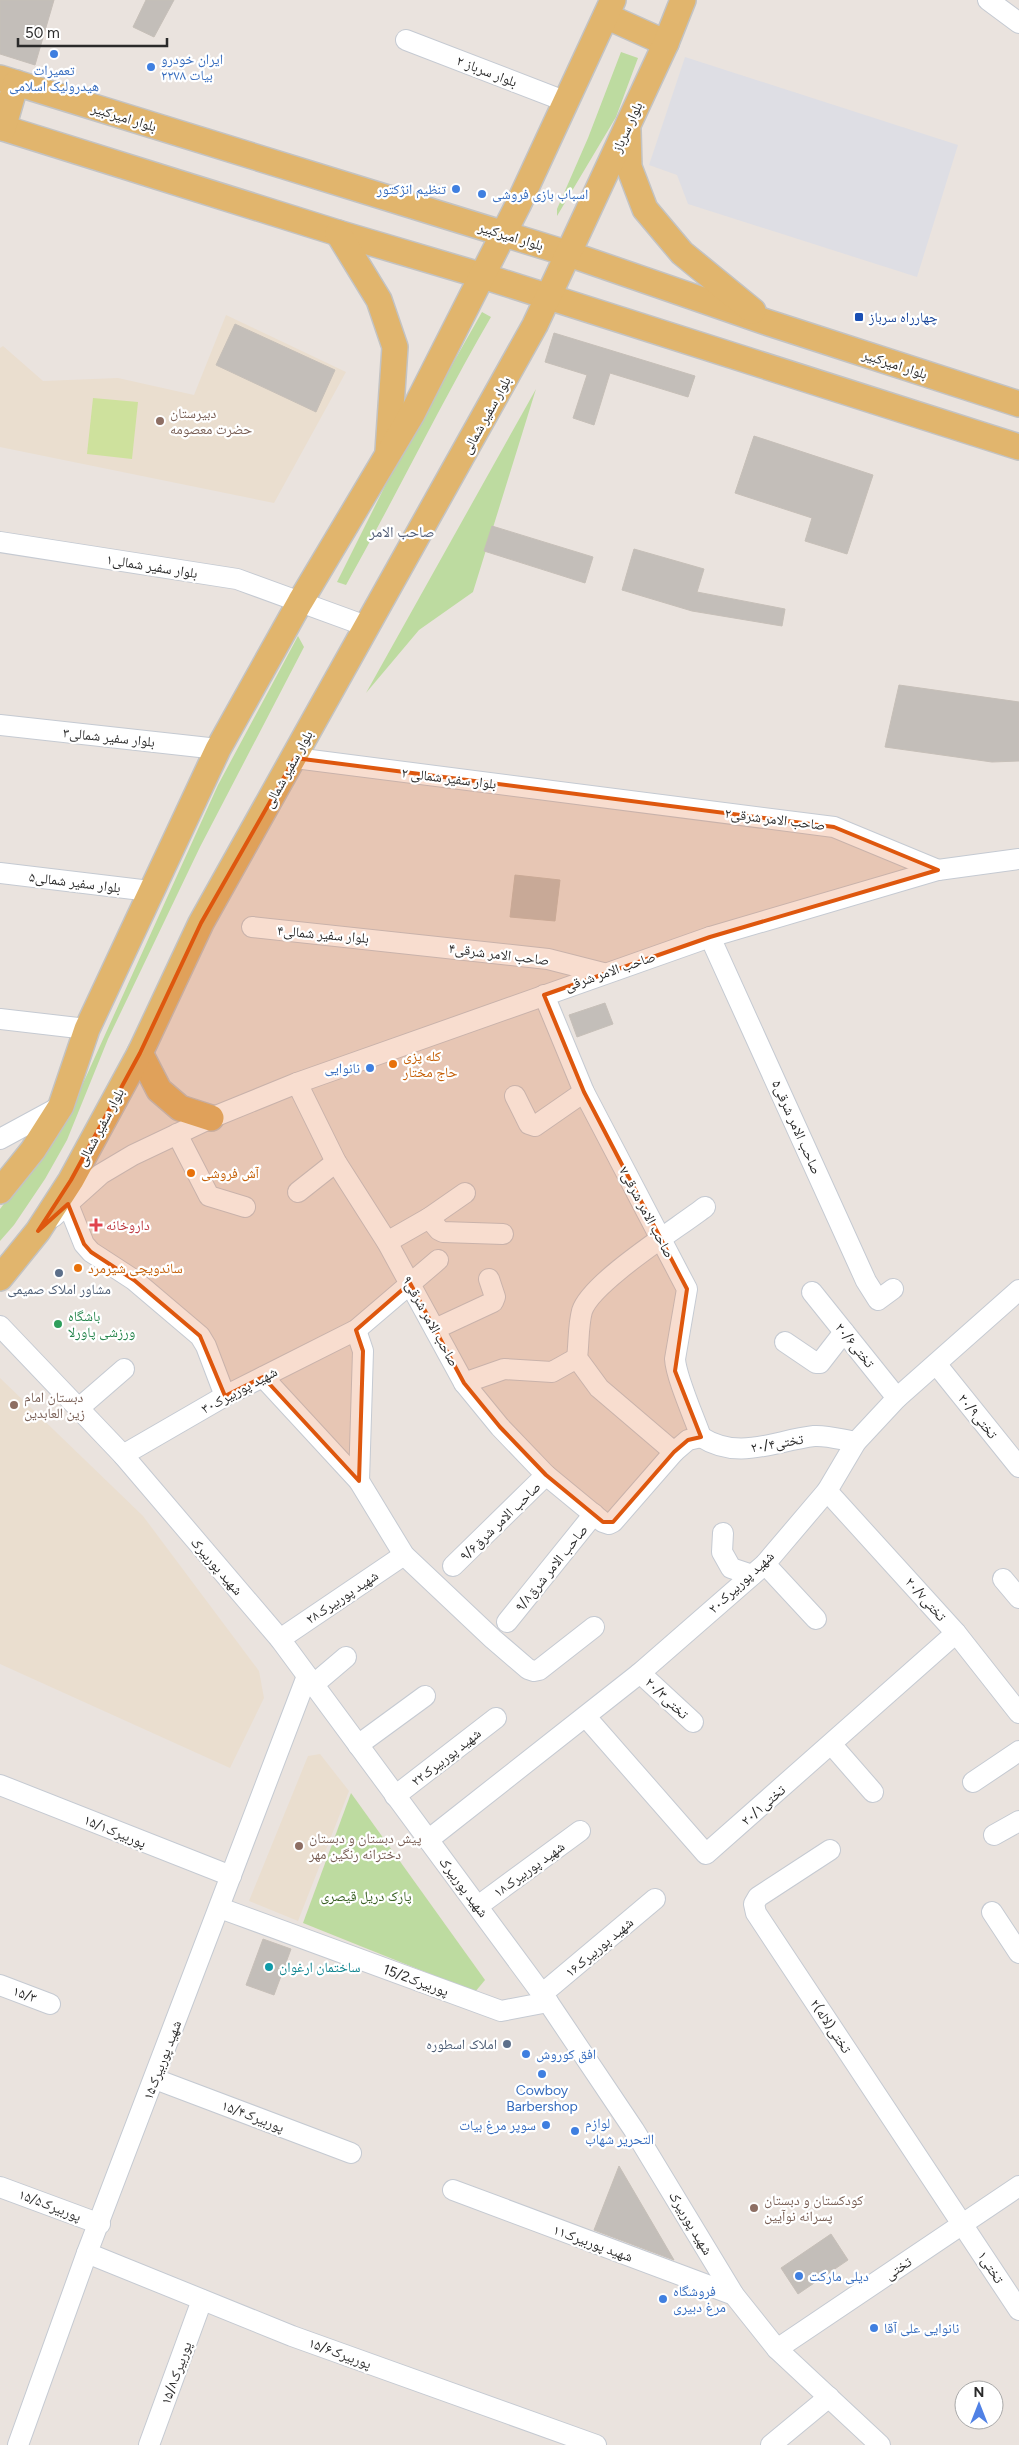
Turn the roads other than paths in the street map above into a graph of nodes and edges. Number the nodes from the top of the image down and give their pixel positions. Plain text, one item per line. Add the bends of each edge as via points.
1 (683, 0) edge
2 (988, 0) edge
3 (610, 8) edge
4 (1017, 22) edge
5 (406, 40) dead end
6 (666, 43) junction
7 (8, 81) edge
8 (568, 102) junction
9 (628, 126) junction
10 (2, 127) edge
11 (338, 233) junction
12 (503, 234) junction
13 (569, 254) junction
14 (483, 276) junction
15 (549, 297) junction
16 (766, 322) junction
17 (1019, 404) edge
18 (1019, 447) edge
19 (387, 459) junction
20 (0, 542) edge
21 (300, 602) junction
22 (366, 626) junction
23 (0, 725) edge
24 (218, 749) junction
25 (295, 758) junction
26 (603, 798) joint
27 (1019, 859) edge
28 (938, 870) junction
29 (0, 873) edge
30 (150, 891) junction
31 (252, 927) dead end
32 (710, 936) junction
33 (394, 941) joint
34 (603, 973) junction
35 (544, 995) junction
36 (0, 1019) edge
37 (87, 1029) junction
38 (140, 1052) junction
39 (297, 1083) junction
40 (584, 1092) junction
41 (515, 1096) dead end
42 (62, 1106) junction
43 (211, 1118) junction
44 (177, 1134) junction
45 (0, 1139) edge
46 (336, 1162) junction
47 (0, 1191) edge
48 (298, 1192) dead end
49 (465, 1193) dead end
50 (68, 1204) junction
51 (245, 1207) dead end
52 (705, 1207) dead end
53 (429, 1218) junction
54 (38, 1231) junction
55 (502, 1234) dead end
56 (661, 1240) junction
57 (387, 1242) junction
58 (438, 1260) dead end
59 (0, 1278) edge
60 (489, 1279) dead end
61 (410, 1283) junction
62 (892, 1288) dead end
63 (1019, 1290) edge
64 (812, 1292) dead end
65 (0, 1326) edge
66 (435, 1329) junction
67 (356, 1330) junction
68 (844, 1332) junction
69 (785, 1342) dead end
70 (577, 1358) junction
71 (937, 1365) junction
72 (124, 1369) dead end
73 (263, 1377) junction
74 (464, 1383) junction
75 (225, 1396) junction
76 (897, 1398) junction
77 (79, 1408) junction
78 (701, 1437) junction
79 (856, 1442) junction
80 (674, 1452) junction
81 (123, 1455) junction
82 (1019, 1467) edge
83 (546, 1476) junction
84 (359, 1481) junction
85 (827, 1491) junction
86 (602, 1519) junction
87 (722, 1533) dead end
88 (404, 1555) junction
89 (453, 1566) dead end
90 (758, 1570) junction
91 (1003, 1579) dead end
92 (1019, 1598) edge
93 (816, 1620) dead end
94 (507, 1622) dead end
95 (594, 1627) dead end
96 (956, 1633) junction
97 (280, 1639) junction
98 (346, 1657) dead end
99 (640, 1673) junction
100 (310, 1680) junction
101 (425, 1696) dead end
102 (1019, 1713) edge
103 (586, 1717) junction
104 (496, 1718) dead end
105 (693, 1722) dead end
106 (358, 1745) junction
107 (832, 1745) junction
108 (1019, 1750) edge
109 (973, 1782) dead end
110 (0, 1787) edge
111 (873, 1792) dead end
112 (395, 1796) junction
113 (1019, 1821) edge
114 (580, 1831) dead end
115 (994, 1835) dead end
116 (428, 1840) junction
117 (830, 1850) dead end
118 (231, 1876) junction
119 (655, 1899) dead end
120 (478, 1906) junction
121 (220, 1908) junction
122 (992, 1912) dead end
123 (1019, 1953) edge
124 (0, 1985) edge
125 (545, 1998) junction
126 (50, 2004) dead end
127 (155, 2079) junction
128 (351, 2154) dead end
129 (1019, 2186) edge
130 (0, 2187) edge
131 (453, 2190) dead end
132 (100, 2224) junction
133 (964, 2224) junction
134 (87, 2253) junction
135 (734, 2295) junction
136 (202, 2300) junction
137 (1019, 2310) edge
138 (777, 2349) junction
139 (828, 2397) junction
140 (18, 2445) edge
141 (150, 2445) edge
142 (596, 2445) edge
143 (771, 2445) edge
144 (880, 2445) edge

1 - 6 main road, بلوار سرباز
2 - 4 street
3 - 6 main road
3 - 8 main road
5 - 8 street, ۲ بلوار سرباز
6 - 9 main road, بلوار سرباز
7 - 10 main road
7 - 12 main road, بلوار امیرکبیر
8 - 12 main road
9 - 13 main road, بلوار سرباز
9 - 16 main road via 629,167 645,209 682,253
10 - 11 main road
11 - 14 main road
11 - 19 main road via 379,300 395,347
12 - 13 main road, بلوار امیرکبیر
12 - 14 main road
13 - 15 main road, بلوار سفیر شمالی
13 - 16 main road, بلوار امیرکبیر
14 - 15 main road
14 - 19 main road
15 - 18 main road
15 - 22 main road, بلوار سفیر شمالی via 470,445
16 - 17 main road, بلوار امیرکبیر
19 - 21 main road
20 - 21 street, بلوار سفیر شمالی۱ via 237,579
21 - 22 street, بلوار سفیر شمالی۱
21 - 24 main road
22 - 25 main road, بلوار سفیر شمالی
23 - 24 street, بلوار سفیر شمالی۳
24 - 30 main road
25 - 26 street, بلوار سفیر شمالی ۲
25 - 38 main road, بلوار سفیر شمالی via 201,923
26 - 28 street, ۲صاحب الامر شرقی via 834,827
27 - 28 street, صاحب الامر شرقی
28 - 32 street, صاحب الامر شرقی
29 - 30 street, بلوار سفیر شمالی۵
30 - 37 main road
31 - 33 street, بلوار سفیر شمالی۴
32 - 34 street, صاحب الامر شرقی
32 - 62 street, صاحب الامر شرقی۵ via 866,1281 878,1300
33 - 34 street, صاحب الامر شرقی۴ via 548,959
34 - 35 street, صاحب الامر شرقی
35 - 39 street, صاحب الامر شرقی
35 - 40 street, صاحب الامر شرقی۷
36 - 37 street
37 - 42 main road
38 - 43 main road via 159,1090 180,1108
38 - 54 main road, بلوار سفیر شمالی via 72,1180
39 - 43 street, صاحب الامر شرقی
39 - 46 street, صاحب الامر شرقی۹
40 - 41 street via 535,1126 529,1124
40 - 56 street, صاحب الامر شرقی۷
42 - 45 street
42 - 47 main road
43 - 44 street, صاحب الامر شرقی
44 - 50 street, صاحب الامر شرقی via 101,1174
44 - 51 street via 209,1196
46 - 48 street
46 - 57 street, صاحب الامر شرقی۹
49 - 53 street
50 - 54 street, صاحب الامر شرقی
50 - 75 street via 84,1244 91,1252 134,1280 200,1336
52 - 56 street
53 - 55 street via 442,1232
53 - 57 street
54 - 59 main road, بلوار سفیر شمالی
56 - 70 street via 623,1266 586,1304 582,1310
56 - 78 street, صاحب الامر شرقی۷ via 687,1288 675,1371
57 - 61 street, صاحب الامر شرقی۹
58 - 61 street, شهید پوربیرک۳۰
60 - 66 street via 495,1297 493,1302
61 - 66 street, صاحب الامر شرقی۹
61 - 67 street, شهید پوربیرک۳۰
63 - 71 street, شهید پوربیرک۲۰
64 - 68 street, تختی۲۰/۶
65 - 77 street, شهید پوربیرک
66 - 74 street, صاحب الامر شرقی۹
67 - 73 street, شهید پوربیرک۳۰
67 - 84 street via 363,1351
68 - 69 street via 820,1363
68 - 76 street, تختی۲۰/۶
70 - 74 street via 552,1372 504,1369
70 - 80 street via 599,1388
71 - 76 street, شهید پوربیرک۲۰
71 - 82 street, تختی۲۰/۹
72 - 77 street
73 - 75 street, شهید پوربیرک۳۰
73 - 84 street
74 - 83 street, صاحب الامر شرقی۹
75 - 81 street, شهید پوربیرک۳۰
76 - 79 street, شهید پوربیرک۲۰
77 - 81 street, شهید پوربیرک
78 - 79 street, تختی۲۰/۴ via 716,1446 738,1450 816,1436
78 - 80 street, صاحب الامر شرق۹/۸ via 688,1440
79 - 85 street, شهید پوربیرک۲۰
80 - 86 street, صاحب الامر شرق۹/۸ via 613,1522
81 - 97 street, شهید پوربیرک
83 - 86 street, صاحب الامر شرقی۹
83 - 89 street, صاحب الامر شرق۹/۶
84 - 88 street
85 - 90 street, شهید پوربیرک۲۰
85 - 96 street, تختی۲۰/۷
86 - 94 street, صاحب الامر شرق۹/۸
87 - 90 street via 722,1552 731,1568
88 - 95 street via 493,1640 534,1671
88 - 97 street, شهید پوربیرک۲۸
90 - 93 street
90 - 99 street, شهید پوربیرک۲۰
91 - 92 street
96 - 102 street, تختی۲۰/۷
96 - 107 street, تختی۲۰/۱
97 - 100 street, شهید پوربیرک
98 - 100 street
99 - 103 street, شهید پوربیرک۲۰
99 - 105 street, تختی۲۰/۳
100 - 106 street, شهید پوربیرک
100 - 118 street, شهید پوربیرک۱۵
101 - 106 street
103 - 107 street, تختی۲۰/۱ via 706,1854
103 - 116 street, شهید پوربیرک۲۰
104 - 112 street, شهید پوربیرک۲۲
106 - 112 street, شهید پوربیرک
107 - 111 street
108 - 109 street
110 - 118 street, پوربیرک۱۵/۱
112 - 116 street, شهید پوربیرک
113 - 115 street
114 - 120 street, شهید پوربیرک۱۸
116 - 120 street, شهید پوربیرک
117 - 133 street, ۲تختی(لاله) via 758,1898 754,1904 756,1913
118 - 121 street, شهید پوربیرک۱۵
119 - 125 street, شهید پوربیرک۱۶
120 - 125 street, شهید پوربیرک
121 - 125 street, پوربیرک15/2 via 500,2012
121 - 127 street, شهید پوربیرک۱۵
122 - 123 street
124 - 126 street, ۱۵/۳
125 - 135 street, شهید پوربیرک via 634,2130
127 - 128 street, پوربیرک۱۵/۴
127 - 132 street, شهید پوربیرک۱۵
129 - 133 street, تختی
130 - 132 street, پوربیرک۱۵/۵
131 - 135 street, شهید پوربیرک۱۱
132 - 134 street, شهید پوربیرک۱۵
133 - 137 street, تختی۱
133 - 138 street, تختی
134 - 136 street, پوربیرک۱۵/۶
134 - 140 street, شهید پوربیرک۱۵
135 - 138 street, شهید پوربیرک
136 - 141 street, پوربیرک۱۵/۸
136 - 142 street, پوربیرک۱۵/۶ via 292,2336
138 - 139 street, شهید پوربیرک
139 - 143 street
139 - 144 street, شهید پوربیرک

